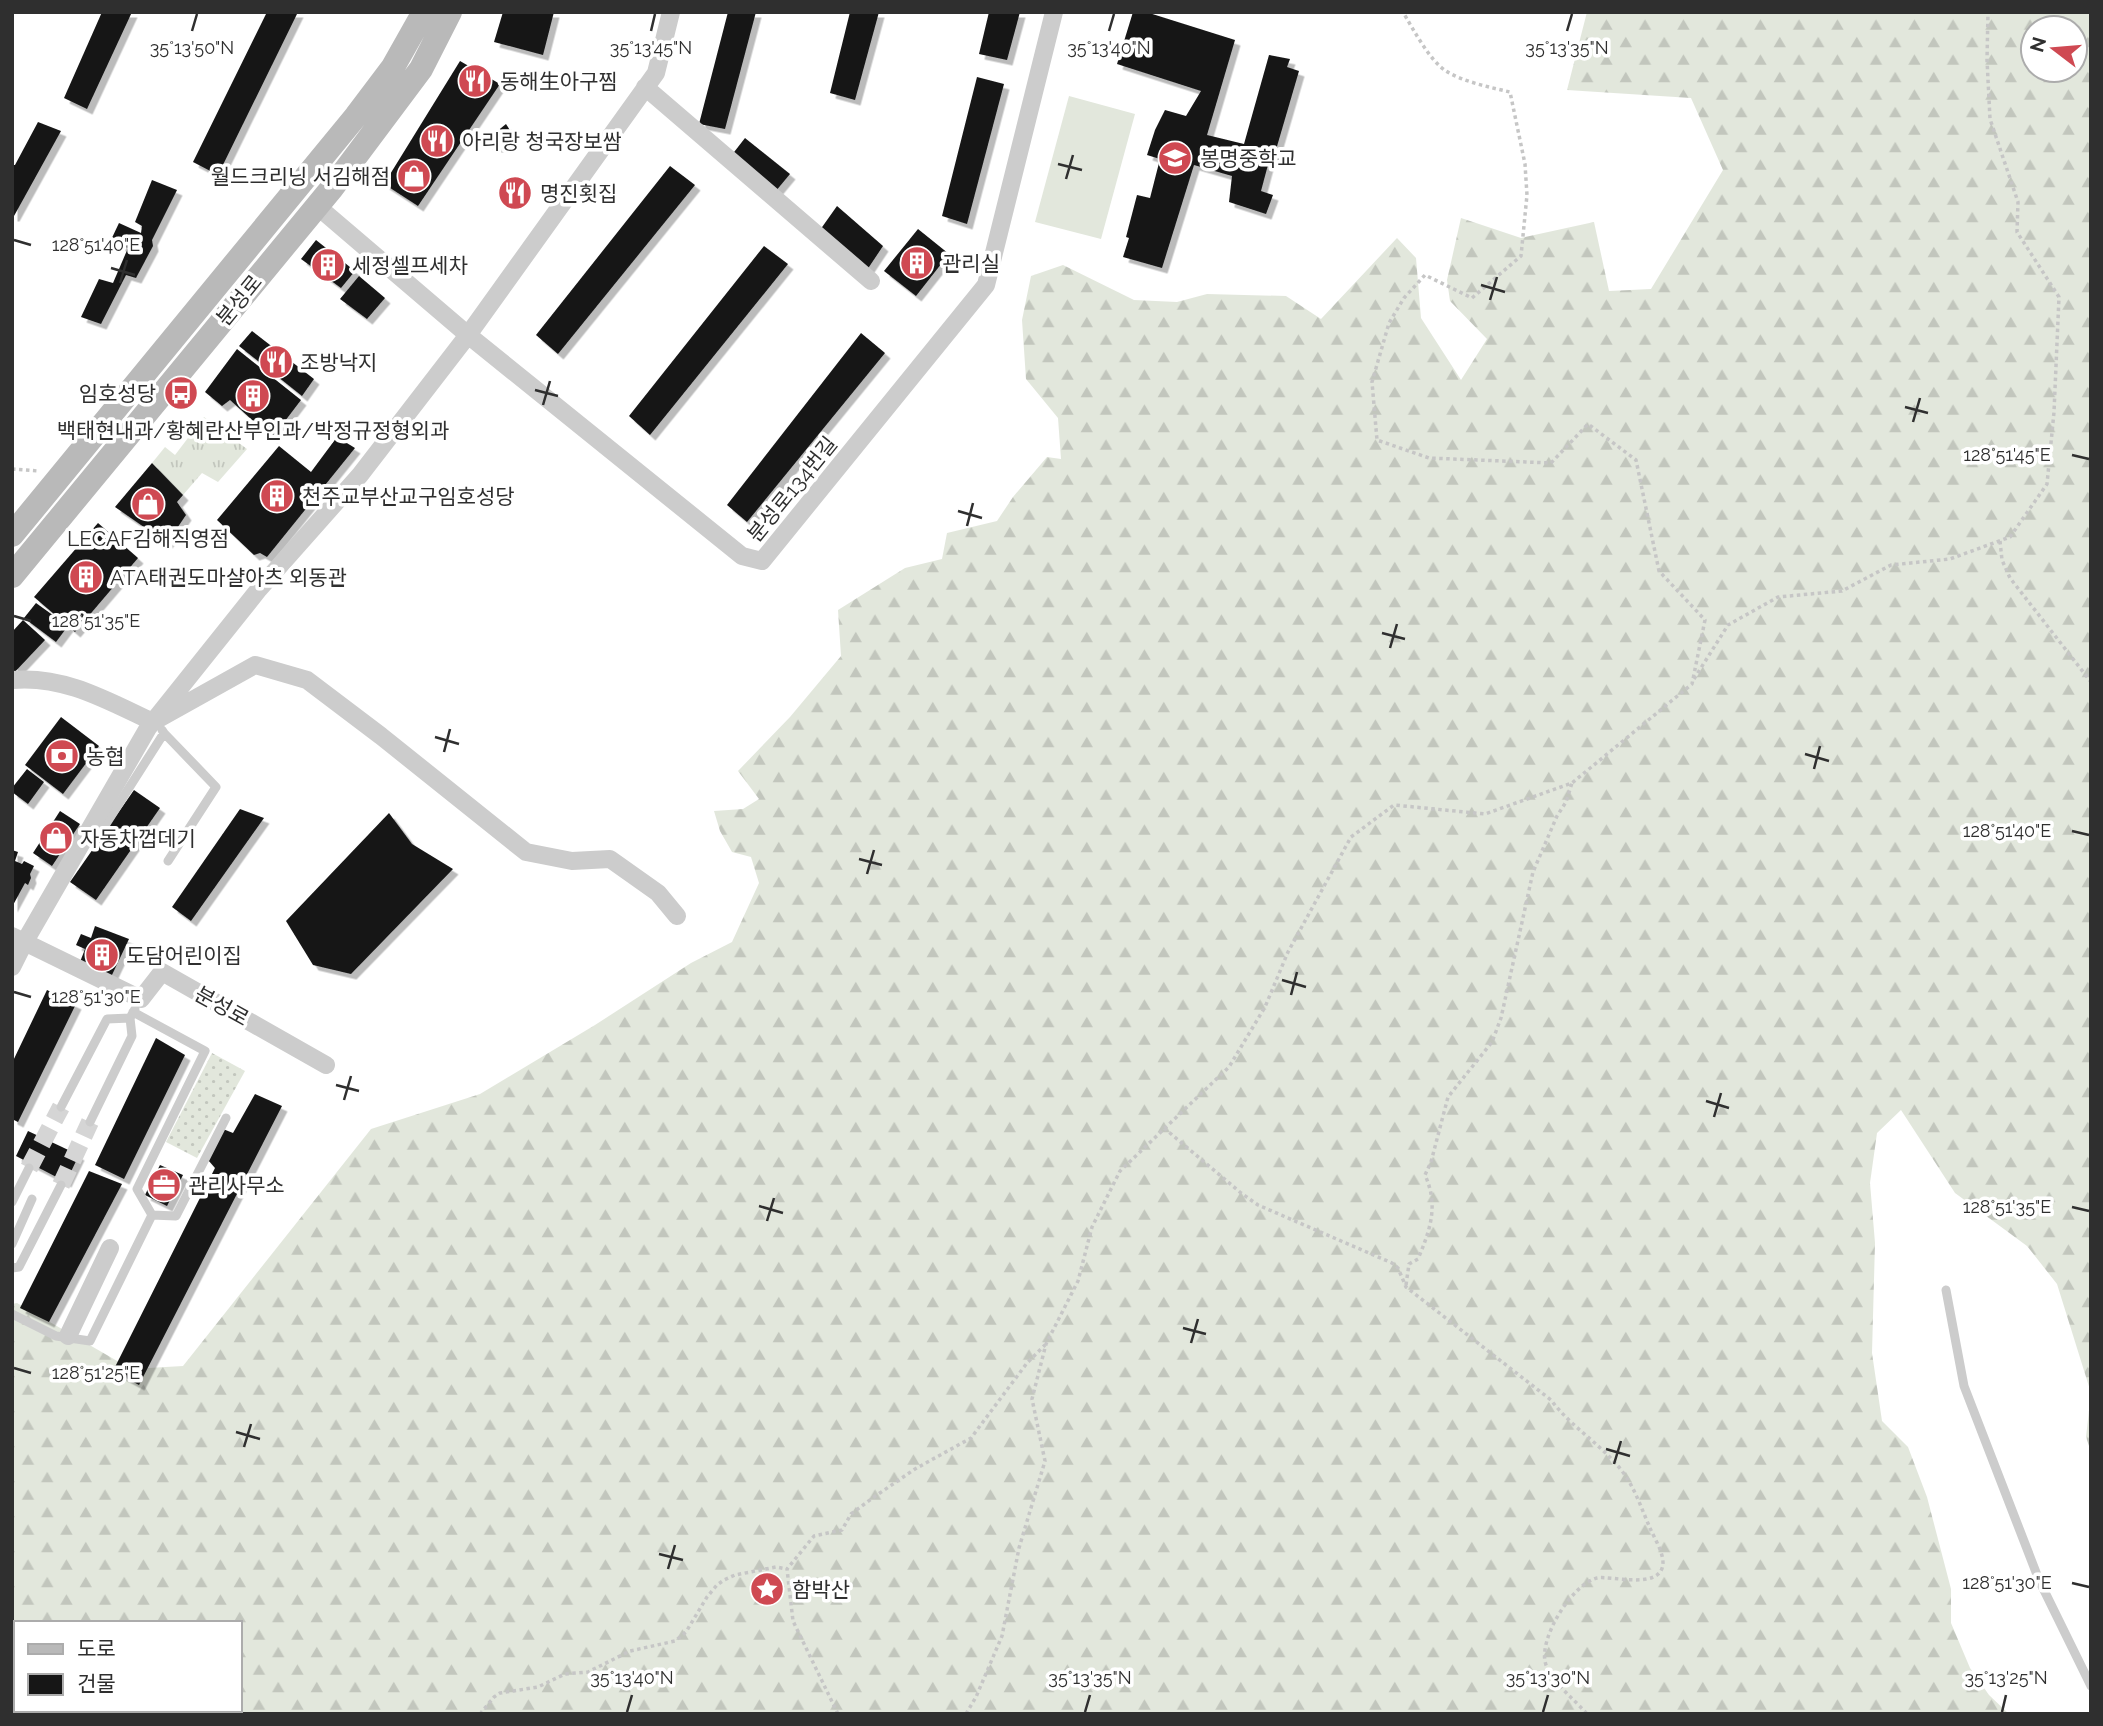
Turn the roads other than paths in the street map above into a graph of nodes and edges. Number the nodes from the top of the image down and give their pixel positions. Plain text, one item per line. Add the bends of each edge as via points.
1 (424, 12) edge
2 (450, 12) edge
3 (671, 12) edge
4 (1054, 12) edge
5 (645, 87) junction
6 (317, 206) junction
7 (871, 281) dead end
8 (468, 335) junction
9 (12, 535) edge
10 (33, 551) junction
11 (12, 576) edge
12 (12, 680) edge
13 (159, 727) junction
14 (104, 827) dead end
15 (168, 860) dead end
16 (677, 916) dead end
17 (18, 939) edge
18 (12, 967) edge
19 (135, 1010) junction
20 (327, 1065) dead end
21 (61, 1107) tunnel mouth
22 (226, 1118) dead end
23 (90, 1122) tunnel mouth
24 (29, 1168) tunnel mouth
25 (61, 1185) tunnel mouth
26 (32, 1199) dead end
27 (12, 1202) edge
28 (152, 1215) junction
29 (12, 1244) edge
30 (110, 1248) dead end
31 (12, 1268) edge
32 (1946, 1290) dead end
33 (12, 1314) edge
34 (68, 1336) junction
35 (2091, 1686) edge

1 - 9 main road, 분성로 via 393,67 356,116
2 - 6 main road, 분성로 via 421,69
3 - 5 street via 656,73
4 - 8 street, 분성로134번길 via 986,285 762,561 742,556
5 - 7 street
5 - 8 street
6 - 8 street, 분성로134번길
6 - 10 main road, 분성로
8 - 13 street via 360,475 258,589
9 - 10 main road
10 - 11 main road, 분성로
12 - 13 street via 31,678 82,688
13 - 14 lane
13 - 15 lane via 216,787
13 - 16 street via 255,665 307,680 526,852 572,862 610,859 658,893
13 - 17 street
17 - 18 street
17 - 19 street
19 - 20 street, 분성로 via 162,972
19 - 21 lane via 107,1019
19 - 23 lane via 132,1036
19 - 28 lane via 205,1051 137,1189
22 - 28 lane via 176,1216
24 - 27 lane
25 - 31 lane via 19,1267
26 - 29 lane
28 - 34 lane via 90,1341
30 - 34 street
32 - 35 lane via 1964,1386 2039,1580
33 - 34 lane via 55,1336

